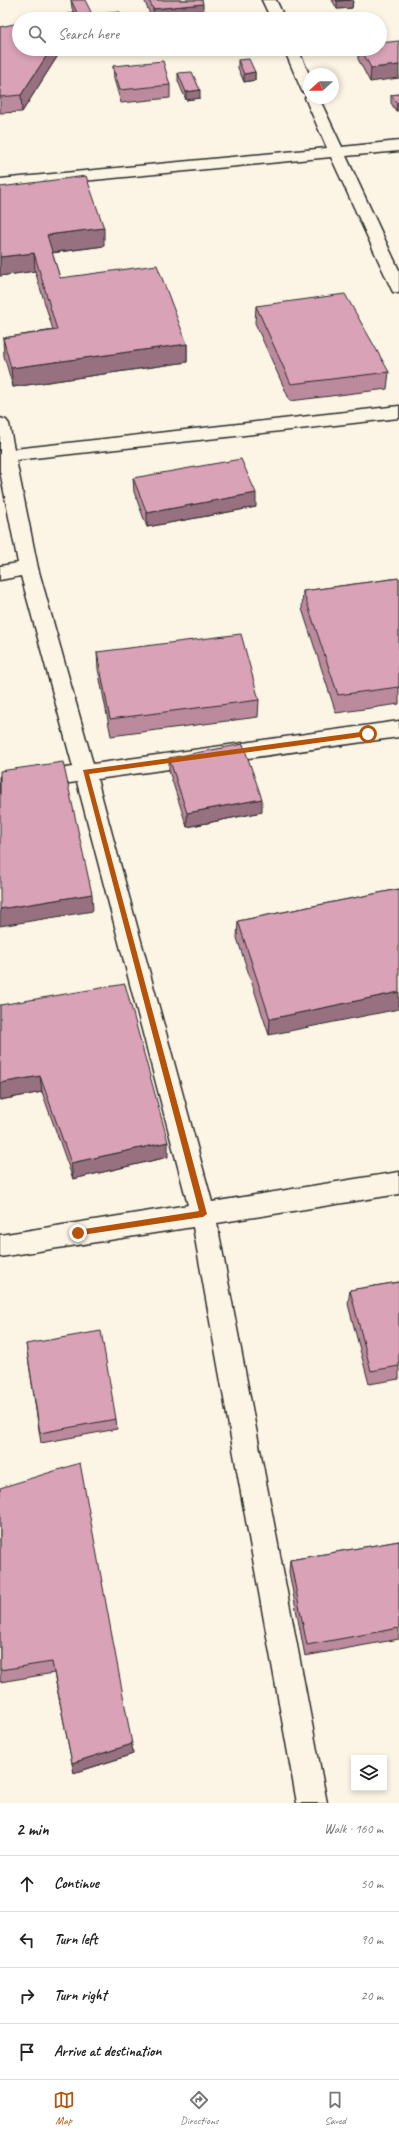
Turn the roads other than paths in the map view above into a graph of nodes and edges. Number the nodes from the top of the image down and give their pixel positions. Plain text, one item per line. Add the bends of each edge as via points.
1 (269, 0) edge
2 (275, 12) edge
3 (294, 56) edge
4 (303, 76) edge
5 (315, 104) edge
6 (399, 146) edge
7 (336, 153) junction
8 (0, 184) edge
9 (399, 288) edge
10 (399, 412) edge
11 (0, 424) edge
12 (4, 456) edge
13 (28, 568) junction
14 (0, 573) edge
15 (399, 730) edge
16 (85, 772) junction
17 (0, 785) edge
18 (399, 1183) edge
19 (203, 1214) junction
20 (0, 1246) edge
21 (312, 1803) edge

1 - 2 street
3 - 4 street
5 - 7 street
6 - 7 street
7 - 8 street
7 - 9 street
10 - 12 street
11 - 12 street
12 - 13 street
13 - 14 street
13 - 16 street
15 - 16 street
16 - 17 street
16 - 19 street
18 - 19 street
19 - 20 street
19 - 21 street

